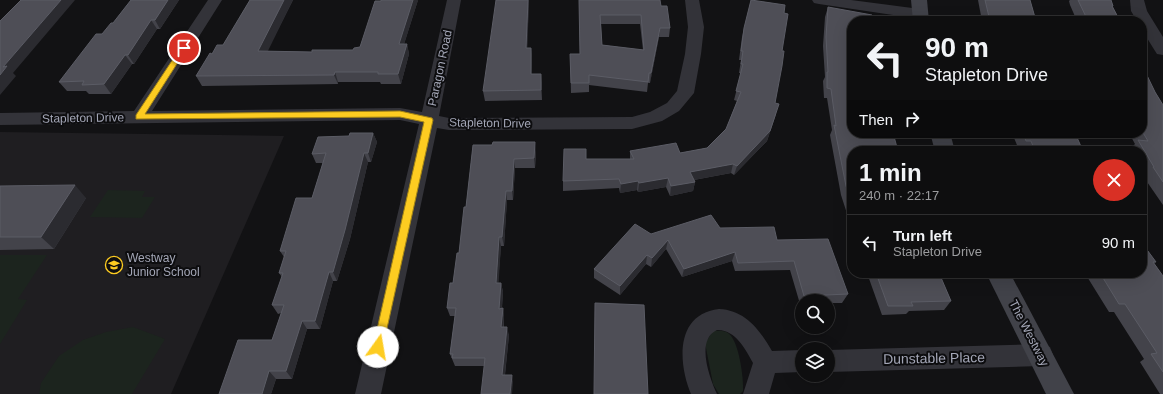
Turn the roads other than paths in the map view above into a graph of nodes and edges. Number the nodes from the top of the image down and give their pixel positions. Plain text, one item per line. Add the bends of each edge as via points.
1 (215, 0) edge
2 (454, 0) edge
3 (692, 0) edge
4 (820, 0) edge
5 (1137, 0) edge
6 (920, 12) edge
7 (1143, 16) edge
8 (1147, 23) edge
9 (1163, 50) edge
10 (139, 117) junction
11 (0, 119) edge
12 (429, 120) junction
13 (1001, 278) edge
14 (1041, 355) junction
15 (795, 361) edge
16 (835, 361) edge
17 (766, 362) junction
18 (368, 394) edge
19 (704, 394) edge
20 (756, 394) edge
21 (1060, 394) edge

1 - 10 street
2 - 12 street, Paragon Road
3 - 12 street, Stapleton Drive via 696,27 685,93 673,107 656,117 632,123 449,124
4 - 6 street
5 - 7 street
8 - 9 street
10 - 11 street, Stapleton Drive
10 - 12 street, Stapleton Drive via 400,114
12 - 18 street, Paragon Road
13 - 14 main road, The Westway
14 - 16 street, Dunstable Place
14 - 21 main road, The Westway
15 - 17 street
17 - 19 street via 743,329 721,319 708,322 701,328 694,346 698,379
17 - 20 street

